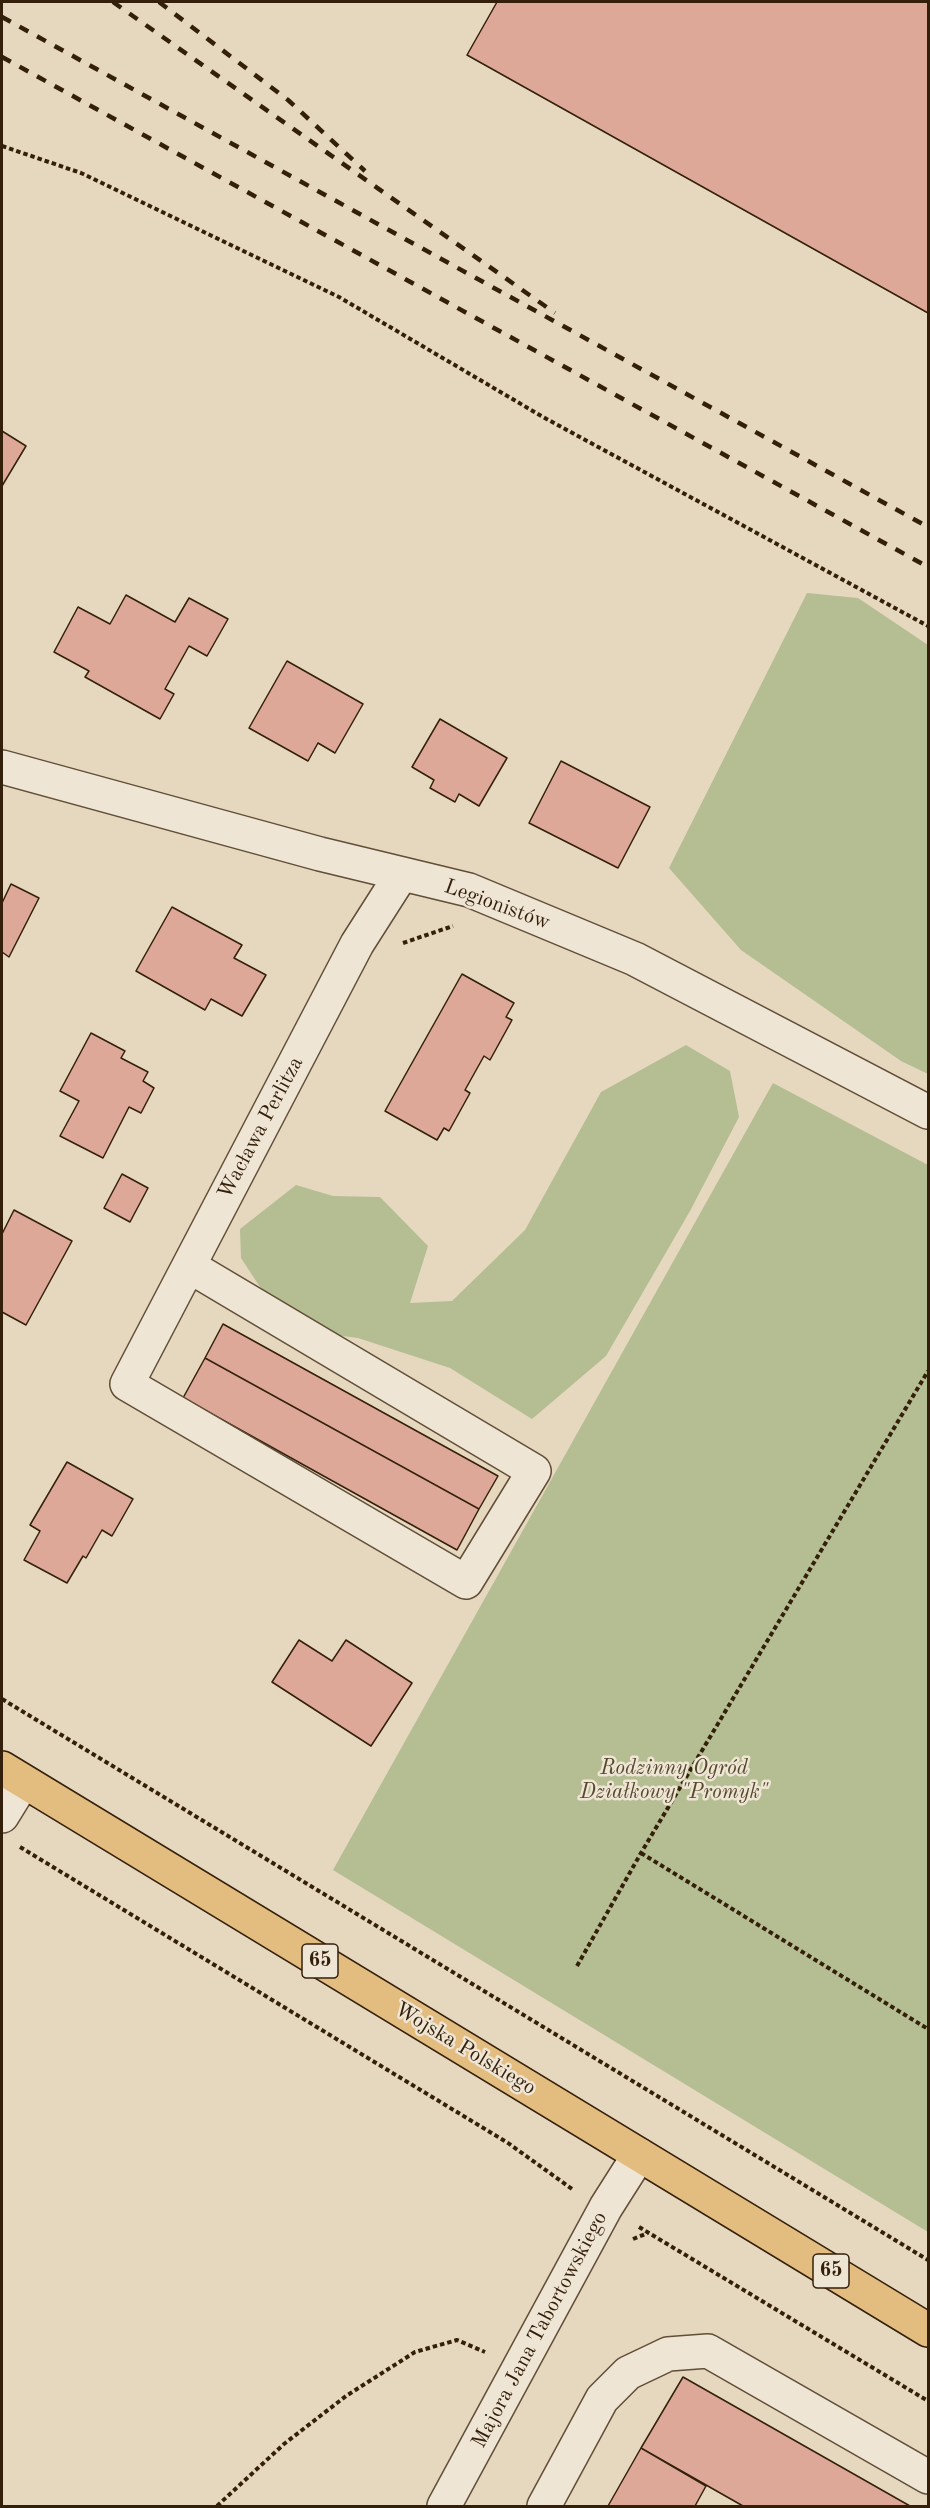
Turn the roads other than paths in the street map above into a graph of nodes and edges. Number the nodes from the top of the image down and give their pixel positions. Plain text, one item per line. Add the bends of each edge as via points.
1 (2, 767) edge
2 (401, 875) junction
3 (928, 1112) edge
4 (189, 1266) junction
5 (12, 1775) edge
6 (7, 1829) edge
7 (639, 2155) junction
8 (928, 2330) edge
9 (928, 2477) edge
10 (444, 2506) edge
11 (544, 2506) edge

1 - 2 street, Legionistów
2 - 3 street, Legionistów via 469,890 635,959
2 - 4 street, Wacława Perlitza via 357,944
4 - 4 street, Wacława Perlitza via 127,1384 466,1582 534,1471
5 - 6 street
5 - 7 main road, Wojska Polskiego / 65
7 - 8 main road, Wojska Polskiego / 65
7 - 10 street, Majora Jana Tabortowskiego via 606,2207
9 - 11 street via 708,2352 668,2354 628,2373 602,2399

